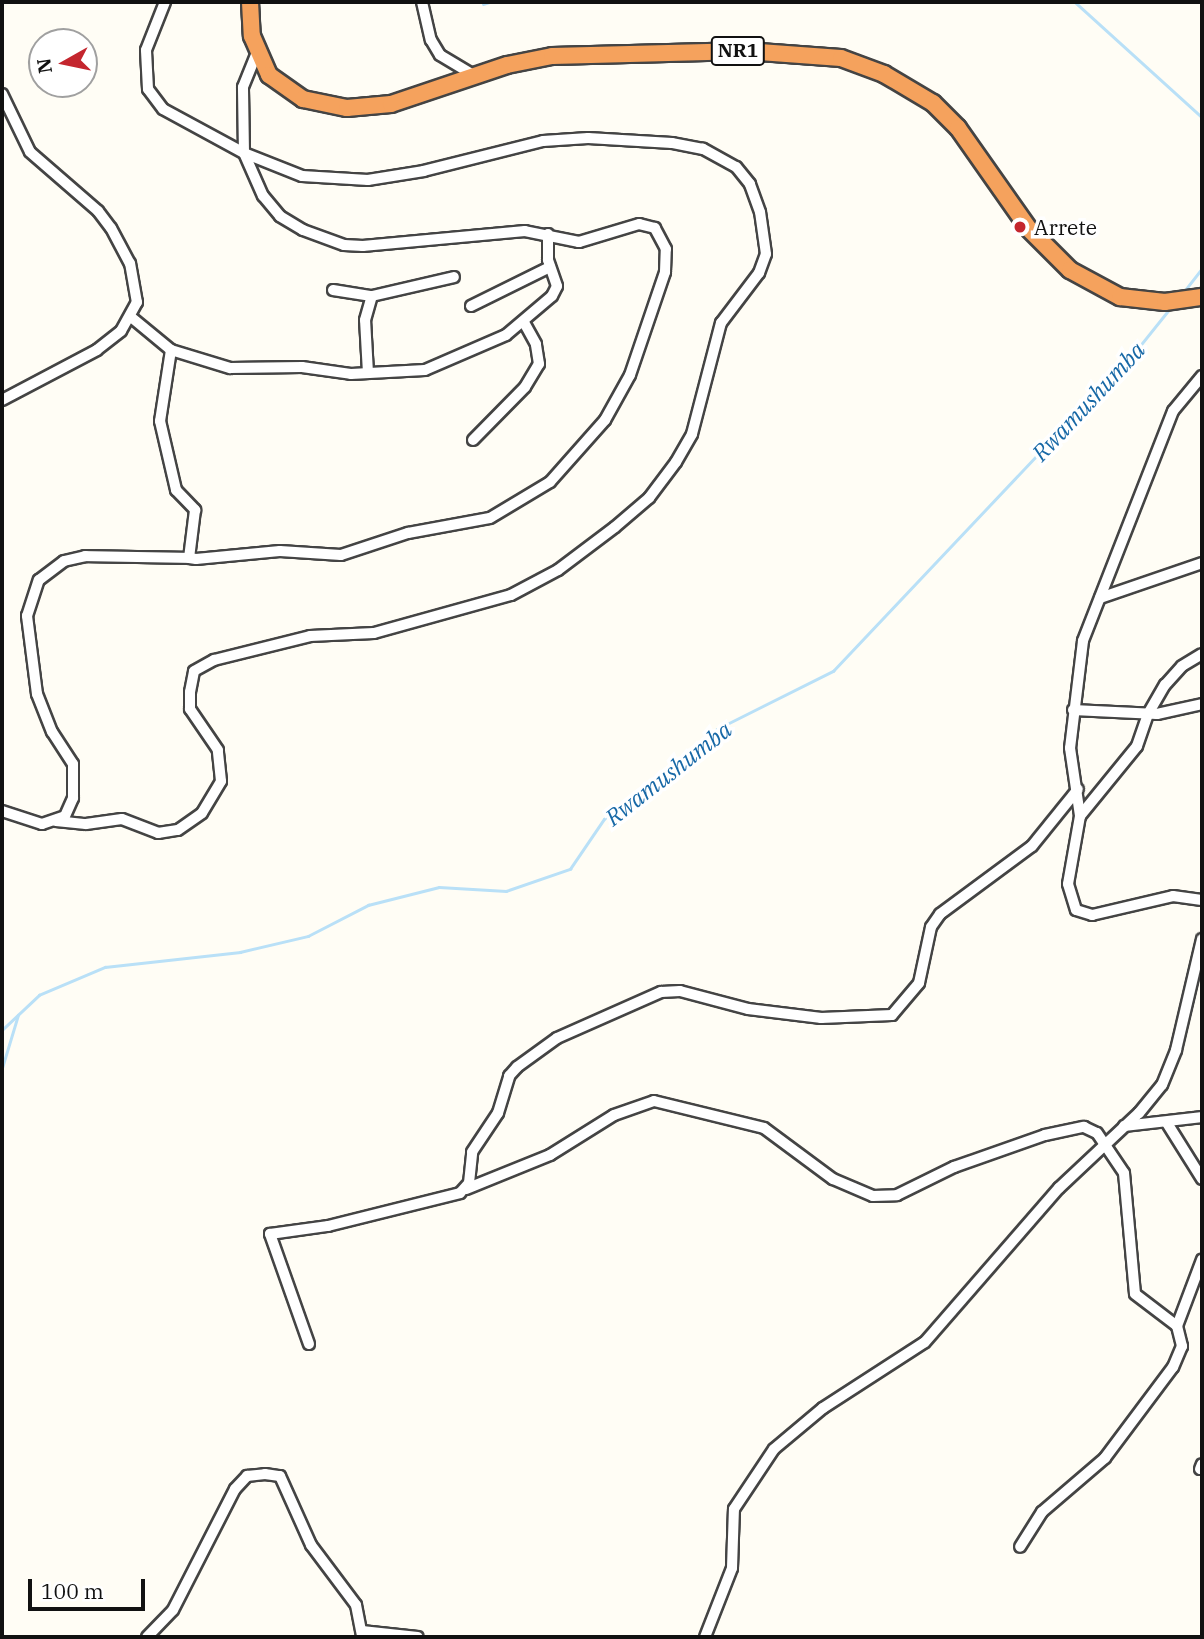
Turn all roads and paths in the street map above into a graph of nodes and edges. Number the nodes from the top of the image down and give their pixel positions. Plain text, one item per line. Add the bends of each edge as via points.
1 (165, 2) edge
2 (250, 2) edge
3 (422, 2) edge
4 (257, 52) junction
5 (473, 75) junction
6 (2, 94) edge
7 (244, 153) junction
8 (548, 234) junction
9 (550, 267) junction
10 (454, 277) dead end
11 (334, 290) dead end
12 (372, 296) junction
13 (1202, 297) edge
14 (471, 306) dead end
15 (131, 317) junction
16 (524, 322) junction
17 (171, 350) junction
18 (368, 373) junction
19 (1202, 376) edge
20 (2, 400) edge
21 (472, 440) dead end
22 (190, 558) junction
23 (1202, 563) edge
24 (1100, 598) junction
25 (1202, 654) edge
26 (1202, 704) edge
27 (1073, 710) junction
28 (1148, 714) junction
29 (1078, 789) junction
30 (2, 811) edge
31 (1080, 816) junction
32 (56, 821) junction
33 (1202, 900) edge
34 (1202, 939) edge
35 (1202, 1117) edge
36 (1167, 1123) junction
37 (1124, 1126) junction
38 (1105, 1142) junction
39 (1202, 1154) edge
40 (1189, 1158) junction
41 (1202, 1179) edge
42 (466, 1189) junction
43 (1202, 1260) edge
44 (1177, 1326) junction
45 (309, 1344) dead end
46 (1020, 1547) dead end
47 (362, 1634) edge
48 (147, 1637) edge
49 (418, 1637) edge
50 (705, 1637) edge

1 - 7 street via 146,50 144,70 153,100
2 - 4 highway, NR1
3 - 5 street via 431,40 440,54
4 - 5 highway, NR1 via 269,75 285,88 320,105 347,108 391,104
4 - 7 street via 243,87
5 - 13 highway, NR1 via 526,60 592,53 782,51 841,58 884,75 933,103 958,128 1029,229 1070,270 1120,296 1165,302
6 - 15 street via 30,152 98,211 111,228 137,285 138,302
7 - 8 street via 263,196 280,216 325,240 363,246 497,232
7 - 32 street via 302,176 368,180 543,141 588,138 682,145 724,157 750,184 766,234 766,254 759,273 721,323 695,422 681,453 649,498 615,527 558,570 511,595 374,633 310,636 214,660 194,671 190,692 190,709 218,750 221,781 202,813 178,830 158,833 122,819 86,824
8 - 9 street
8 - 22 street via 579,242 649,225 660,233 667,256 630,375 616,403 550,482 490,518 408,533 358,552
9 - 14 street
9 - 16 street via 555,293
10 - 12 street
11 - 12 street
12 - 18 street via 365,320
15 - 17 street
15 - 20 street via 97,350
16 - 18 street via 477,350 425,370
16 - 21 street via 536,344 539,364 525,387
17 - 18 street via 230,368 302,367
17 - 22 street via 160,421 176,490 195,510
19 - 24 street via 1173,411
22 - 32 street via 85,555 51,569 33,591 27,616 39,701 76,778 69,810
23 - 24 street
24 - 27 street via 1083,641
25 - 28 street via 1182,666
26 - 28 street
27 - 28 street
27 - 29 street via 1070,748
28 - 31 street via 1137,746
29 - 31 street
29 - 42 street via 1032,846 940,914 931,928 919,983 892,1015 788,1015 671,990 616,1009 540,1047 509,1076 498,1113 472,1152
30 - 32 street via 28,822
31 - 33 street via 1068,884 1076,910 1105,914 1173,896
34 - 37 street via 1176,1050 1162,1084
35 - 36 street
36 - 37 street
36 - 40 street
37 - 38 street
38 - 42 street via 1084,1127 1070,1128 954,1167 897,1195 873,1196 833,1179 764,1128 654,1101 614,1115 550,1155
38 - 44 street via 1124,1172 1135,1294
38 - 50 street via 1012,1238 925,1342 823,1408 774,1449 734,1509 732,1568
39 - 40 street
40 - 41 street
42 - 45 street via 447,1200 270,1234
43 - 44 street
44 - 46 street via 1182,1346 1167,1376 1105,1458 1042,1512
47 - 48 street via 356,1605 311,1545 280,1476 265,1474 247,1476 235,1489 173,1610
47 - 49 street

